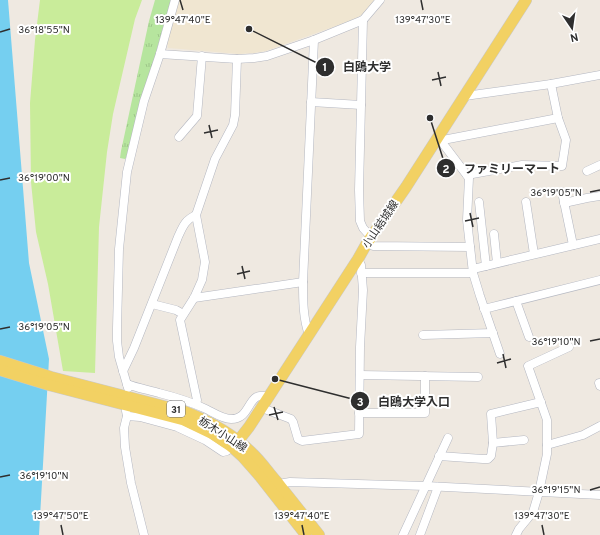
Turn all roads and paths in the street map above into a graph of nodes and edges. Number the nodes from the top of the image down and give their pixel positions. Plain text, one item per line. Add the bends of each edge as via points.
1 (175, 0) edge
2 (380, 0) edge
3 (526, 0) edge
4 (363, 20) junction
5 (314, 40) junction
6 (160, 54) junction
7 (202, 56) junction
8 (237, 59) junction
9 (600, 75) edge
10 (551, 84) junction
11 (465, 96) junction
12 (311, 102) junction
13 (361, 105) junction
14 (558, 118) junction
15 (180, 137) dead end
16 (440, 139) junction
17 (600, 165) edge
18 (586, 171) dead end
19 (467, 175) junction
20 (562, 192) dead end
21 (600, 196) edge
22 (480, 202) dead end
23 (526, 202) dead end
24 (564, 203) junction
25 (196, 215) junction
26 (494, 234) dead end
27 (600, 239) edge
28 (369, 240) junction
29 (573, 245) junction
30 (470, 247) junction
31 (534, 254) junction
32 (358, 259) junction
33 (497, 263) junction
34 (486, 266) junction
35 (473, 271) junction
36 (362, 273) junction
37 (600, 280) edge
38 (303, 282) junction
39 (194, 298) junction
40 (516, 301) junction
41 (152, 304) junction
42 (484, 309) junction
43 (183, 314) junction
44 (493, 333) junction
45 (309, 335) junction
46 (423, 335) dead end
47 (529, 337) dead end
48 (569, 347) dead end
49 (500, 354) dead end
50 (0, 361) edge
51 (0, 370) edge
52 (123, 370) junction
53 (360, 375) junction
54 (425, 376) junction
55 (478, 376) dead end
56 (108, 395) junction
57 (270, 397) junction
58 (541, 402) junction
59 (196, 404) junction
60 (262, 408) junction
61 (359, 413) junction
62 (600, 426) edge
63 (448, 438) dead end
64 (524, 440) dead end
65 (493, 443) junction
66 (235, 444) junction
67 (547, 445) junction
68 (440, 456) junction
69 (279, 485) junction
70 (426, 486) junction
71 (438, 487) junction
72 (540, 492) junction
73 (600, 495) edge
74 (144, 535) edge
75 (306, 535) edge
76 (319, 535) edge
77 (402, 535) edge
78 (420, 535) edge
79 (516, 535) edge

1 - 6 street
2 - 4 street
3 - 11 main road, 小山結城線
4 - 5 street
4 - 13 street
5 - 8 street via 267,56
5 - 12 street
6 - 7 street
6 - 52 street via 144,101 127,172 119,249 117,328
7 - 8 street
7 - 15 street via 197,116
8 - 25 street via 233,125 215,159
9 - 10 street
10 - 11 street
10 - 14 street
11 - 16 main road, 小山結城線
12 - 13 street
12 - 38 street
13 - 28 street via 360,221
14 - 16 street
14 - 19 street via 566,140 562,166 522,165
16 - 19 street
16 - 28 main road, 小山結城線
17 - 18 street
19 - 30 street
20 - 24 street
21 - 24 street
22 - 34 street
23 - 31 street
24 - 29 street
25 - 39 street via 205,262 202,280
25 - 41 street via 185,223 178,237
26 - 33 street
27 - 29 street
28 - 30 street via 373,246
28 - 32 main road, 小山結城線
29 - 31 street
30 - 35 street
31 - 33 street
32 - 36 street
32 - 45 main road, 小山結城線
33 - 34 street
34 - 35 street
35 - 36 street
35 - 42 street
36 - 53 street
37 - 40 street
38 - 39 street
38 - 45 street via 305,324
39 - 43 street
40 - 42 street
40 - 47 street
41 - 43 street
41 - 52 street
42 - 44 street
43 - 59 street via 180,320
44 - 46 street
44 - 49 street
45 - 57 main road, 小山結城線
48 - 58 street via 528,366
50 - 56 main road, 栃木小山線 / 31
51 - 56 main road, 栃木小山線 / 31 via 49,385
52 - 59 street via 127,386
53 - 54 street
53 - 61 street
54 - 55 street
54 - 61 street via 425,413
56 - 66 main road, 栃木小山線 / 31 via 197,416 212,424
57 - 59 street via 257,396 245,412 235,419 224,418
57 - 60 main road, 小山結城線
58 - 65 street via 491,414
58 - 67 street via 548,420
60 - 61 street via 291,419 298,439 302,441 359,434
60 - 66 main road, 小山結城線
62 - 67 street via 583,435
63 - 68 street
64 - 65 street
65 - 68 street via 488,459
66 - 69 main road, 栃木小山線 / 31 via 252,452
66 - 74 street via 223,452 205,440 176,427 127,413 124,428 125,447
66 - 75 main road, 栃木小山線 / 31
67 - 72 street
68 - 70 street
69 - 70 street via 290,482
69 - 76 main road, 栃木小山線 / 31
70 - 71 street
70 - 77 street
71 - 72 street
71 - 78 street
72 - 73 street
72 - 79 street via 533,512

